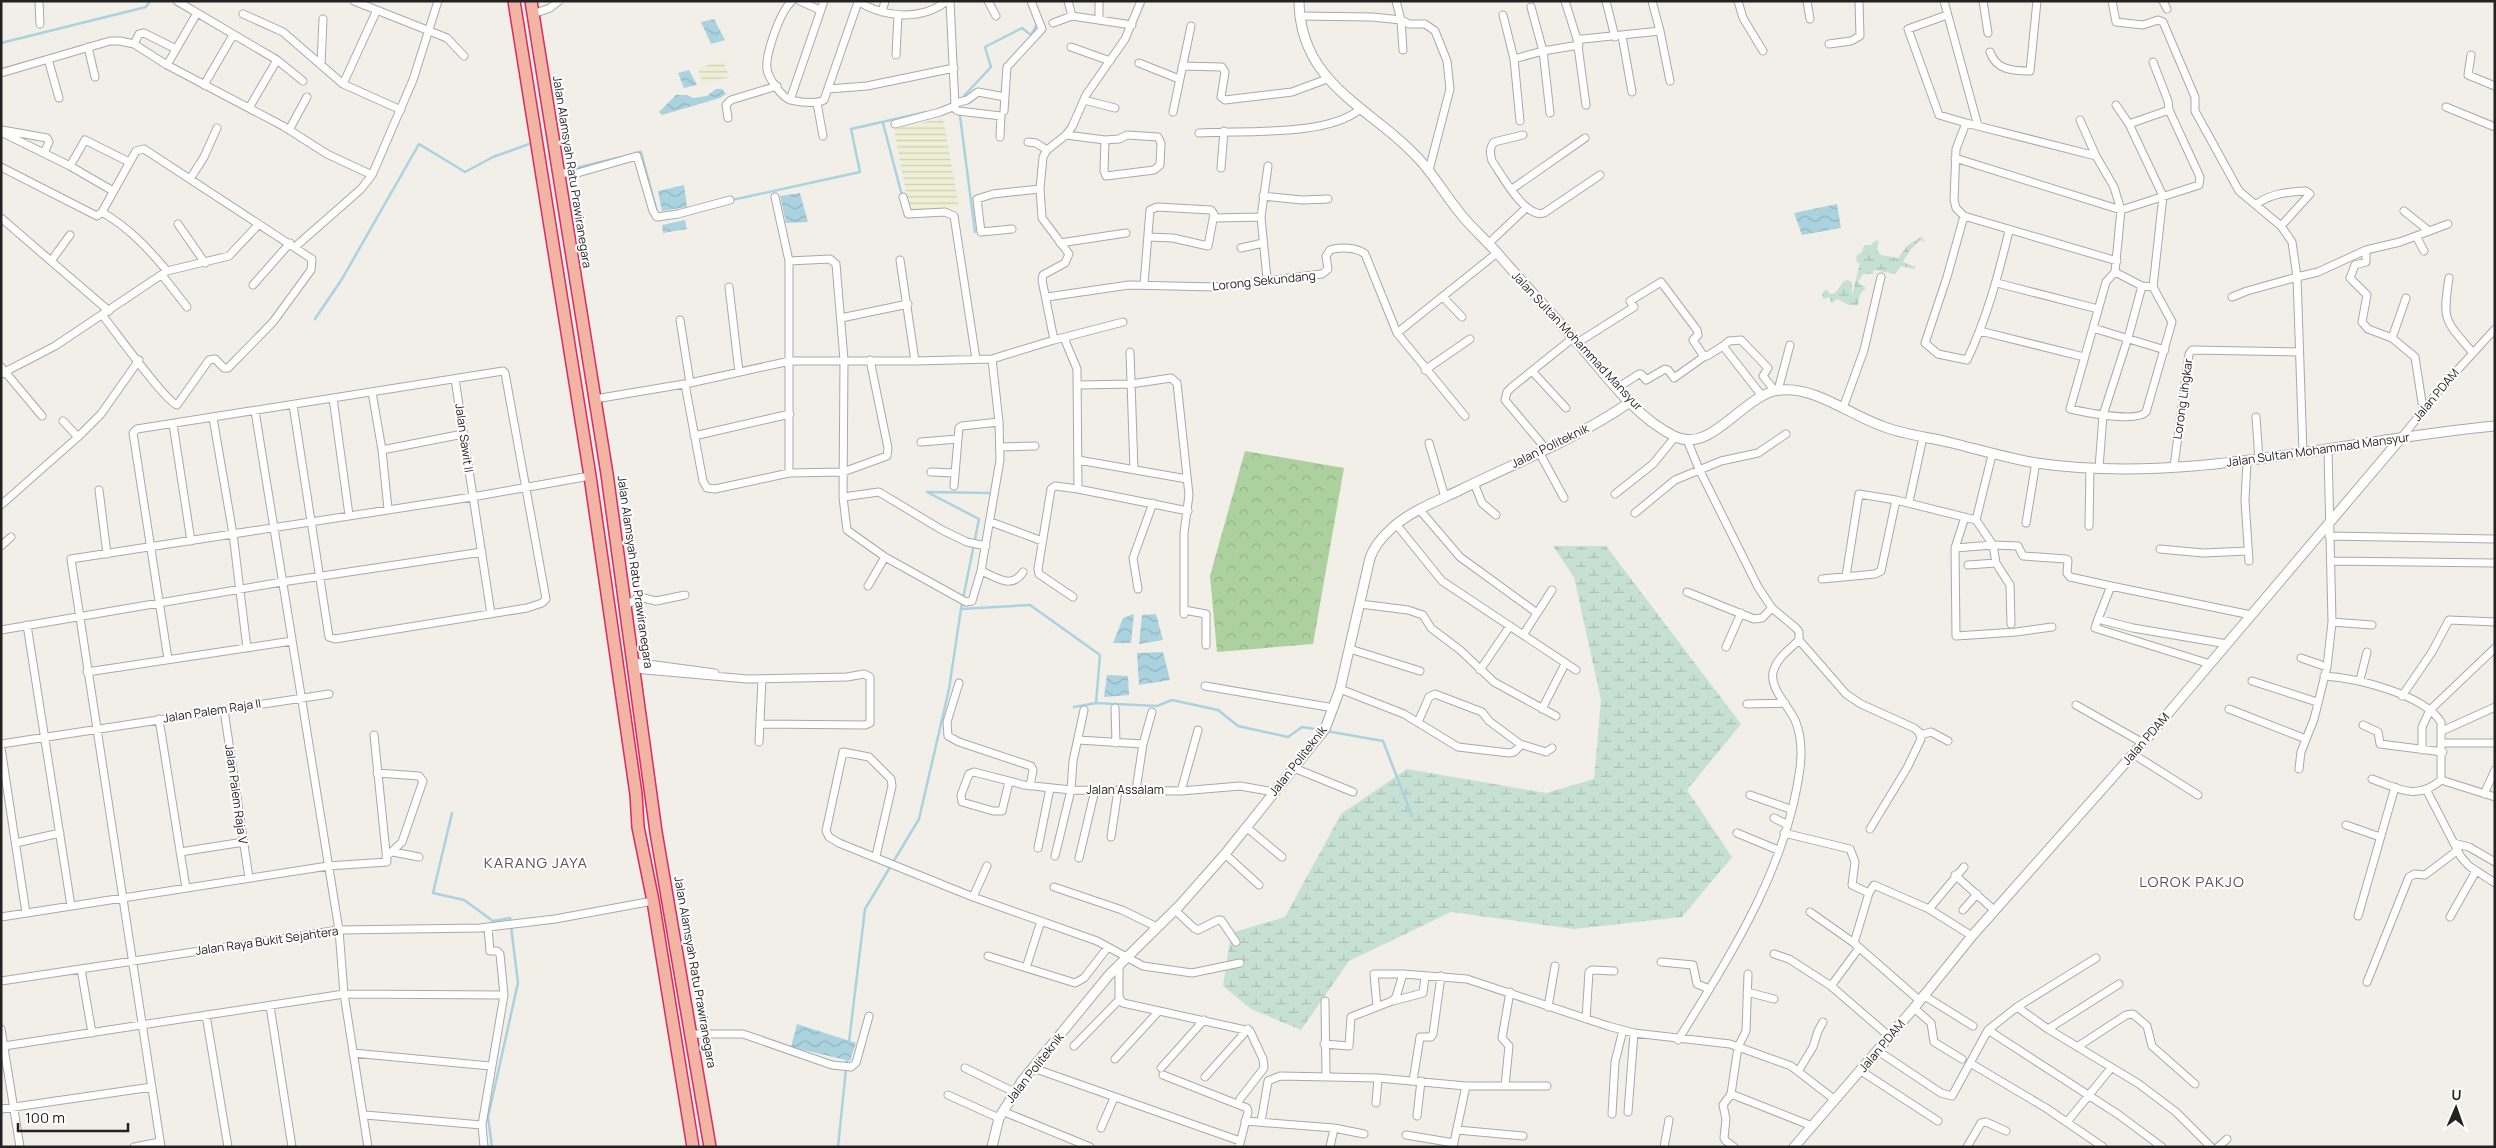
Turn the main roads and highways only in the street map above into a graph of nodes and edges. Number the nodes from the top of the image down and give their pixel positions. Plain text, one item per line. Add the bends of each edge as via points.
1 (514, 1) edge
2 (531, 1) edge
3 (615, 654) junction
4 (633, 662) junction
5 (693, 1147) edge
6 (710, 1147) edge

1 - 3 highway via 590,476
2 - 4 highway, Jalan Alamsyah Ratu Prawiranegara via 595,399
3 - 4 highway
3 - 5 highway via 638,827
4 - 6 highway, Jalan Alamsyah Ratu Prawiranegara via 656,832

